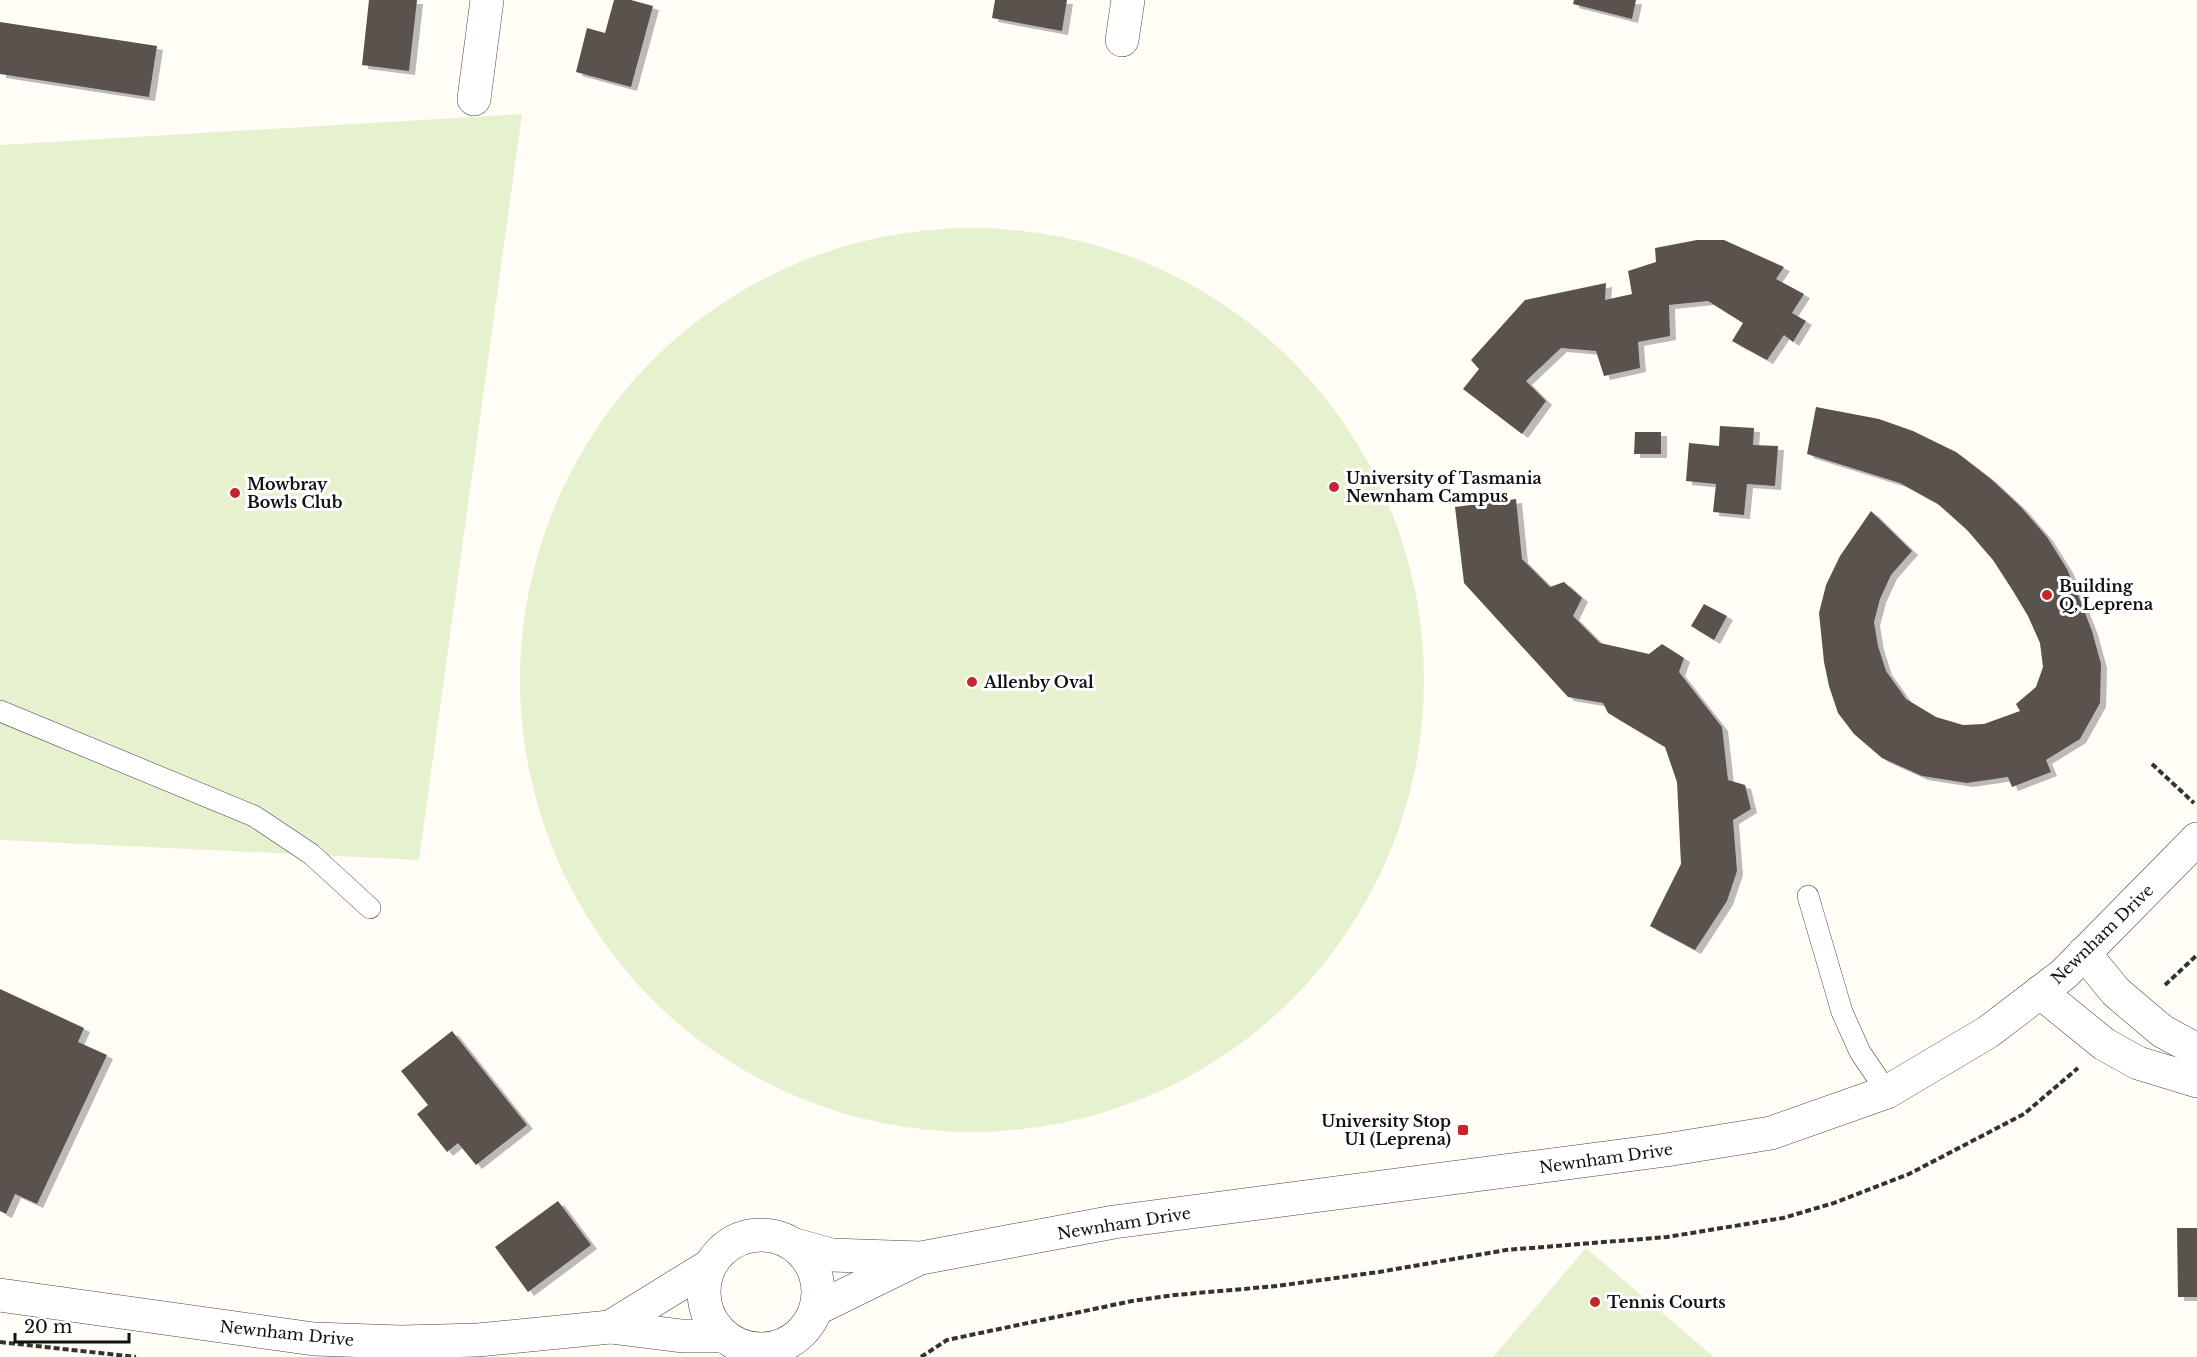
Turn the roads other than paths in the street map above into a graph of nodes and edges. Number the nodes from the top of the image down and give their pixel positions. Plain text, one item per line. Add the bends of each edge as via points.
1 (487, 0) edge
2 (1128, 0) edge
3 (1122, 40) dead end
4 (474, 99) dead end
5 (0, 711) edge
6 (2197, 839) edge
7 (1808, 896) dead end
8 (370, 908) dead end
9 (2084, 953) junction
10 (2040, 992) junction
11 (2197, 1050) edge
12 (2197, 1081) edge
13 (1887, 1092) junction
14 (792, 1244) junction
15 (921, 1258) junction
16 (710, 1266) junction
17 (0, 1295) edge
18 (812, 1317) junction
19 (610, 1327) junction
20 (737, 1346) edge
21 (803, 1357) edge

1 - 4 street
2 - 3 street
5 - 8 lane via 254,816 311,854
6 - 9 street, Newnham Drive
7 - 13 lane via 1842,1011 1860,1052
9 - 10 street, Newnham Drive
9 - 11 street via 2116,992 2162,1031
10 - 12 street via 2104,1044 2138,1063
10 - 13 street, Newnham Drive via 1988,1032
13 - 15 street, Newnham Drive via 1772,1133 1114,1222
14 - 15 street, Newnham Drive via 831,1256
14 - 16 street via 774,1236 736,1240 720,1251
14 - 18 street via 815,1273 818,1291
15 - 18 street, Newnham Drive
16 - 19 street, Newnham Drive
16 - 20 street via 704,1284 704,1303 711,1322
17 - 19 street, Newnham Drive via 314,1339 478,1340
18 - 20 street via 795,1338 779,1347
18 - 21 street
19 - 20 street, Newnham Drive

